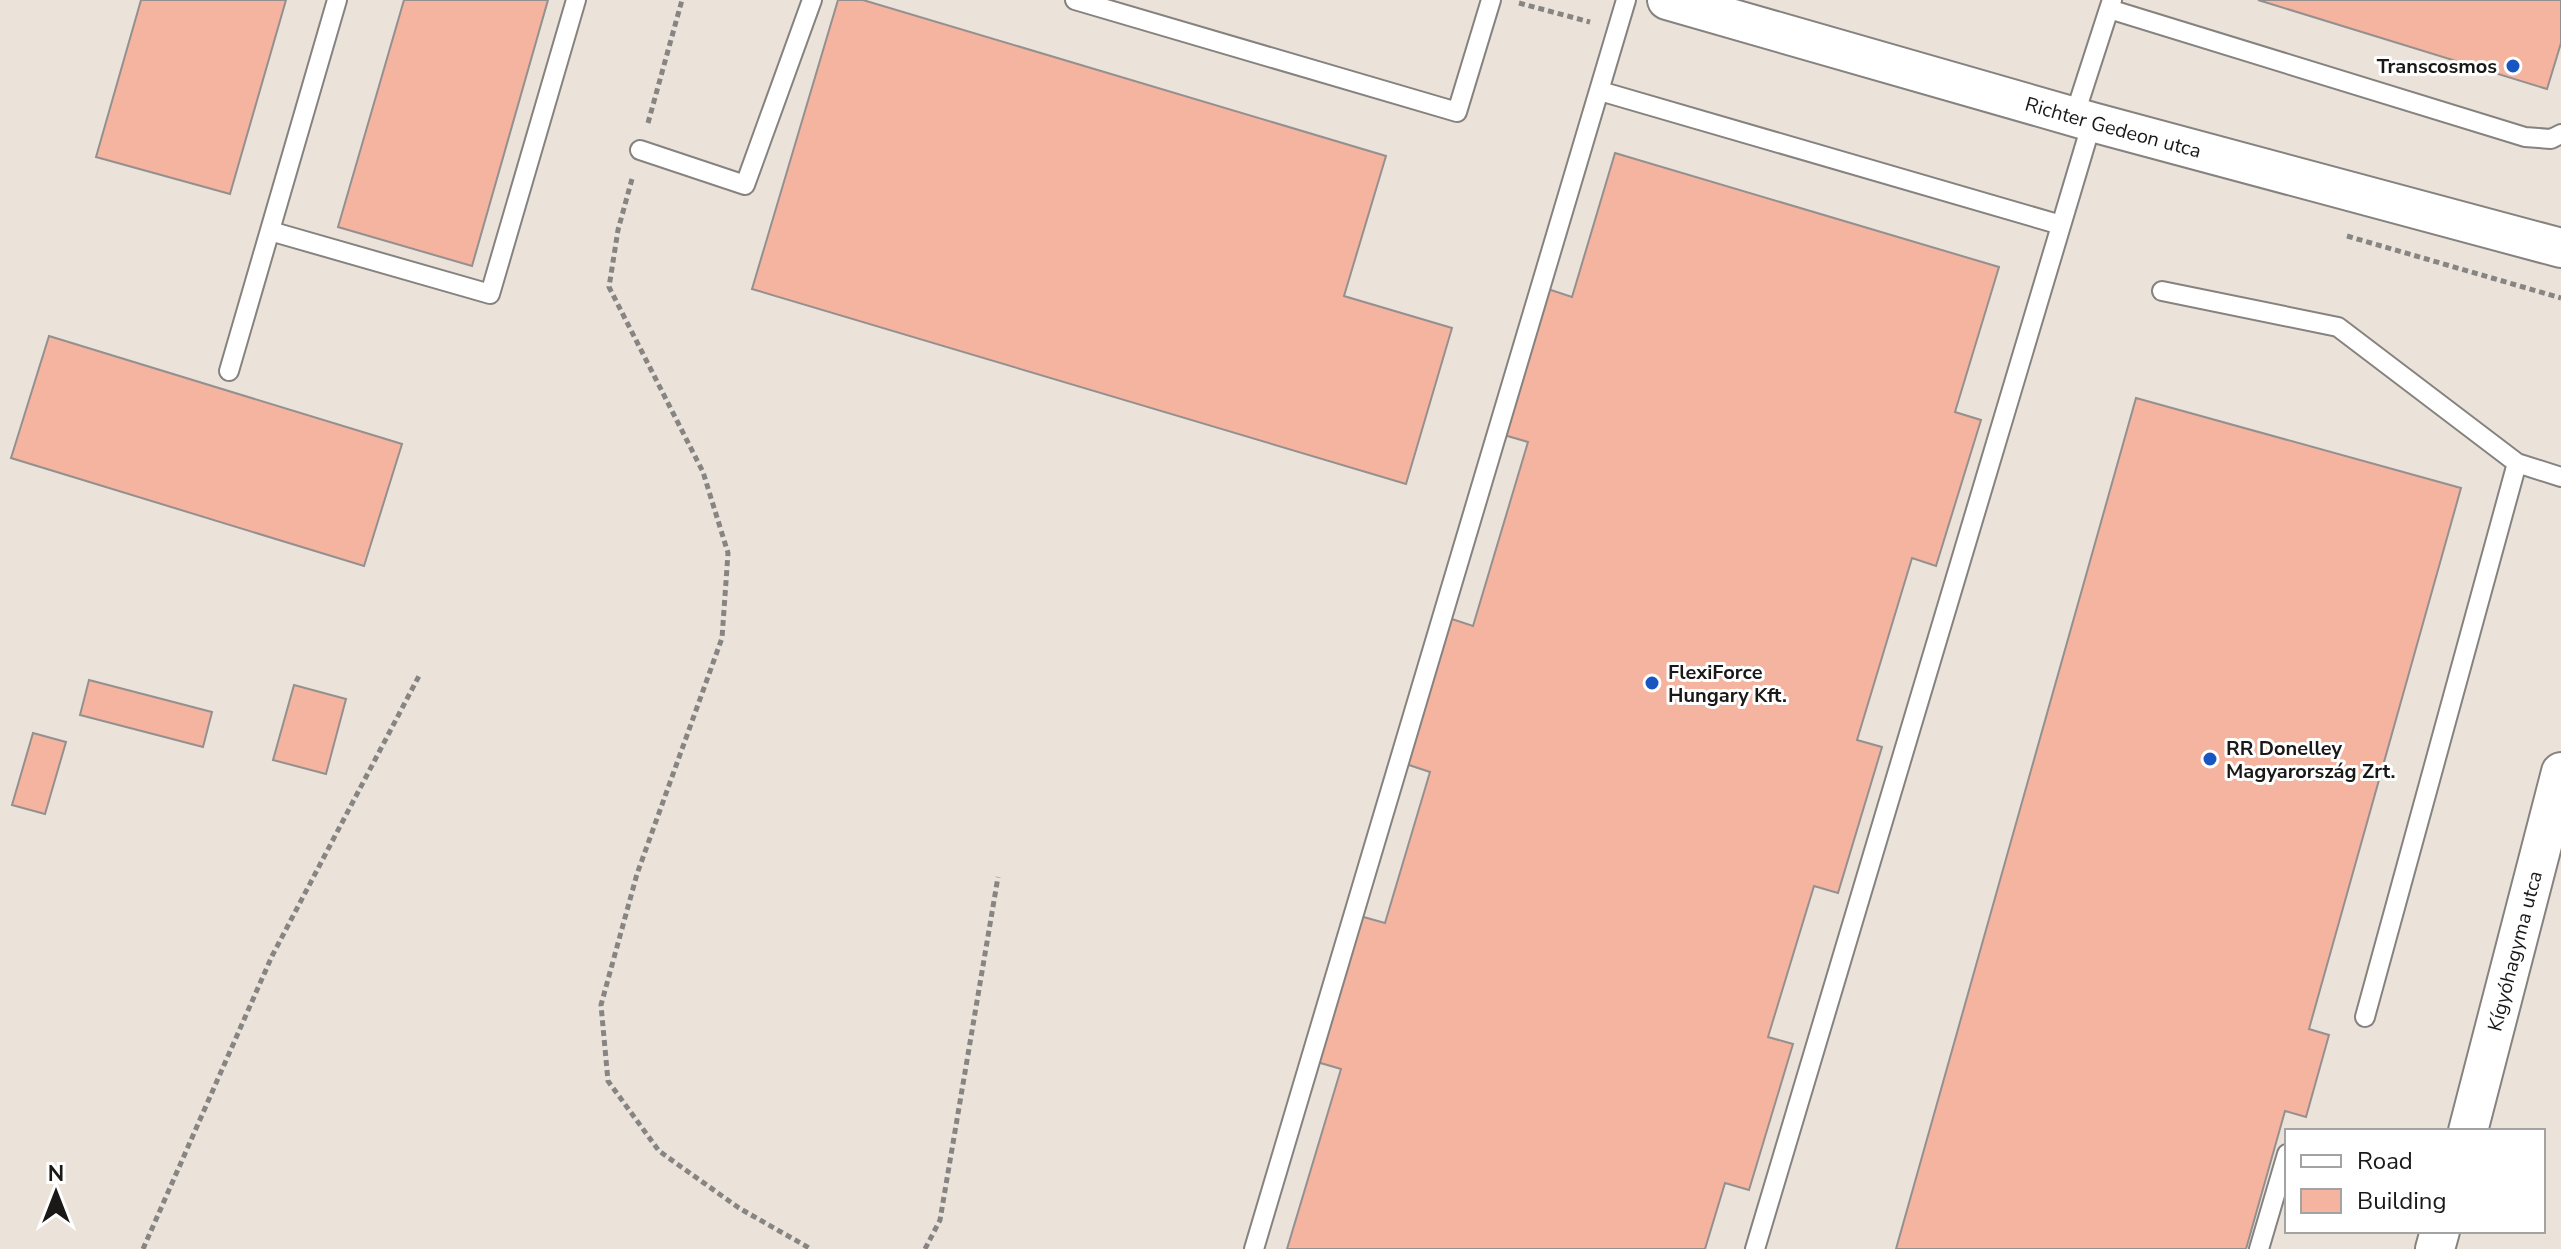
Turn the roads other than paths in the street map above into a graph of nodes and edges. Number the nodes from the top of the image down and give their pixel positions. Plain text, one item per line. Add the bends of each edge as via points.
1 (337, 0) edge
2 (576, 0) edge
3 (812, 0) edge
4 (1075, 0) edge
5 (1491, 0) edge
6 (1626, 0) edge
7 (1667, 0) edge
8 (2110, 5) edge
9 (1711, 6) edge
10 (1600, 91) junction
11 (2083, 119) junction
12 (2561, 134) edge
13 (640, 150) road end
14 (2061, 225) junction
15 (270, 231) junction
16 (2561, 248) edge
17 (2162, 291) dead end
18 (229, 371) dead end
19 (2517, 463) junction
20 (2561, 477) edge
21 (2561, 772) edge
22 (2365, 1017) dead end
23 (2469, 1129) edge
24 (2285, 1161) edge
25 (1254, 1249) edge
26 (1755, 1249) edge
27 (2259, 1249) edge

1 - 15 lane
2 - 15 lane via 490,294
3 - 13 lane via 745,185
4 - 5 lane via 1457,112
6 - 10 lane
7 - 9 street, Richter Gedeon utca
8 - 11 lane
8 - 12 lane via 2525,137 2551,139
9 - 11 street, Richter Gedeon utca
10 - 14 lane
10 - 25 lane
11 - 14 lane
11 - 16 street, Richter Gedeon utca
14 - 26 lane
15 - 18 lane
17 - 19 lane via 2338,327
19 - 20 lane
19 - 22 lane
21 - 23 street, Kígyóhagyma utca
24 - 27 lane

